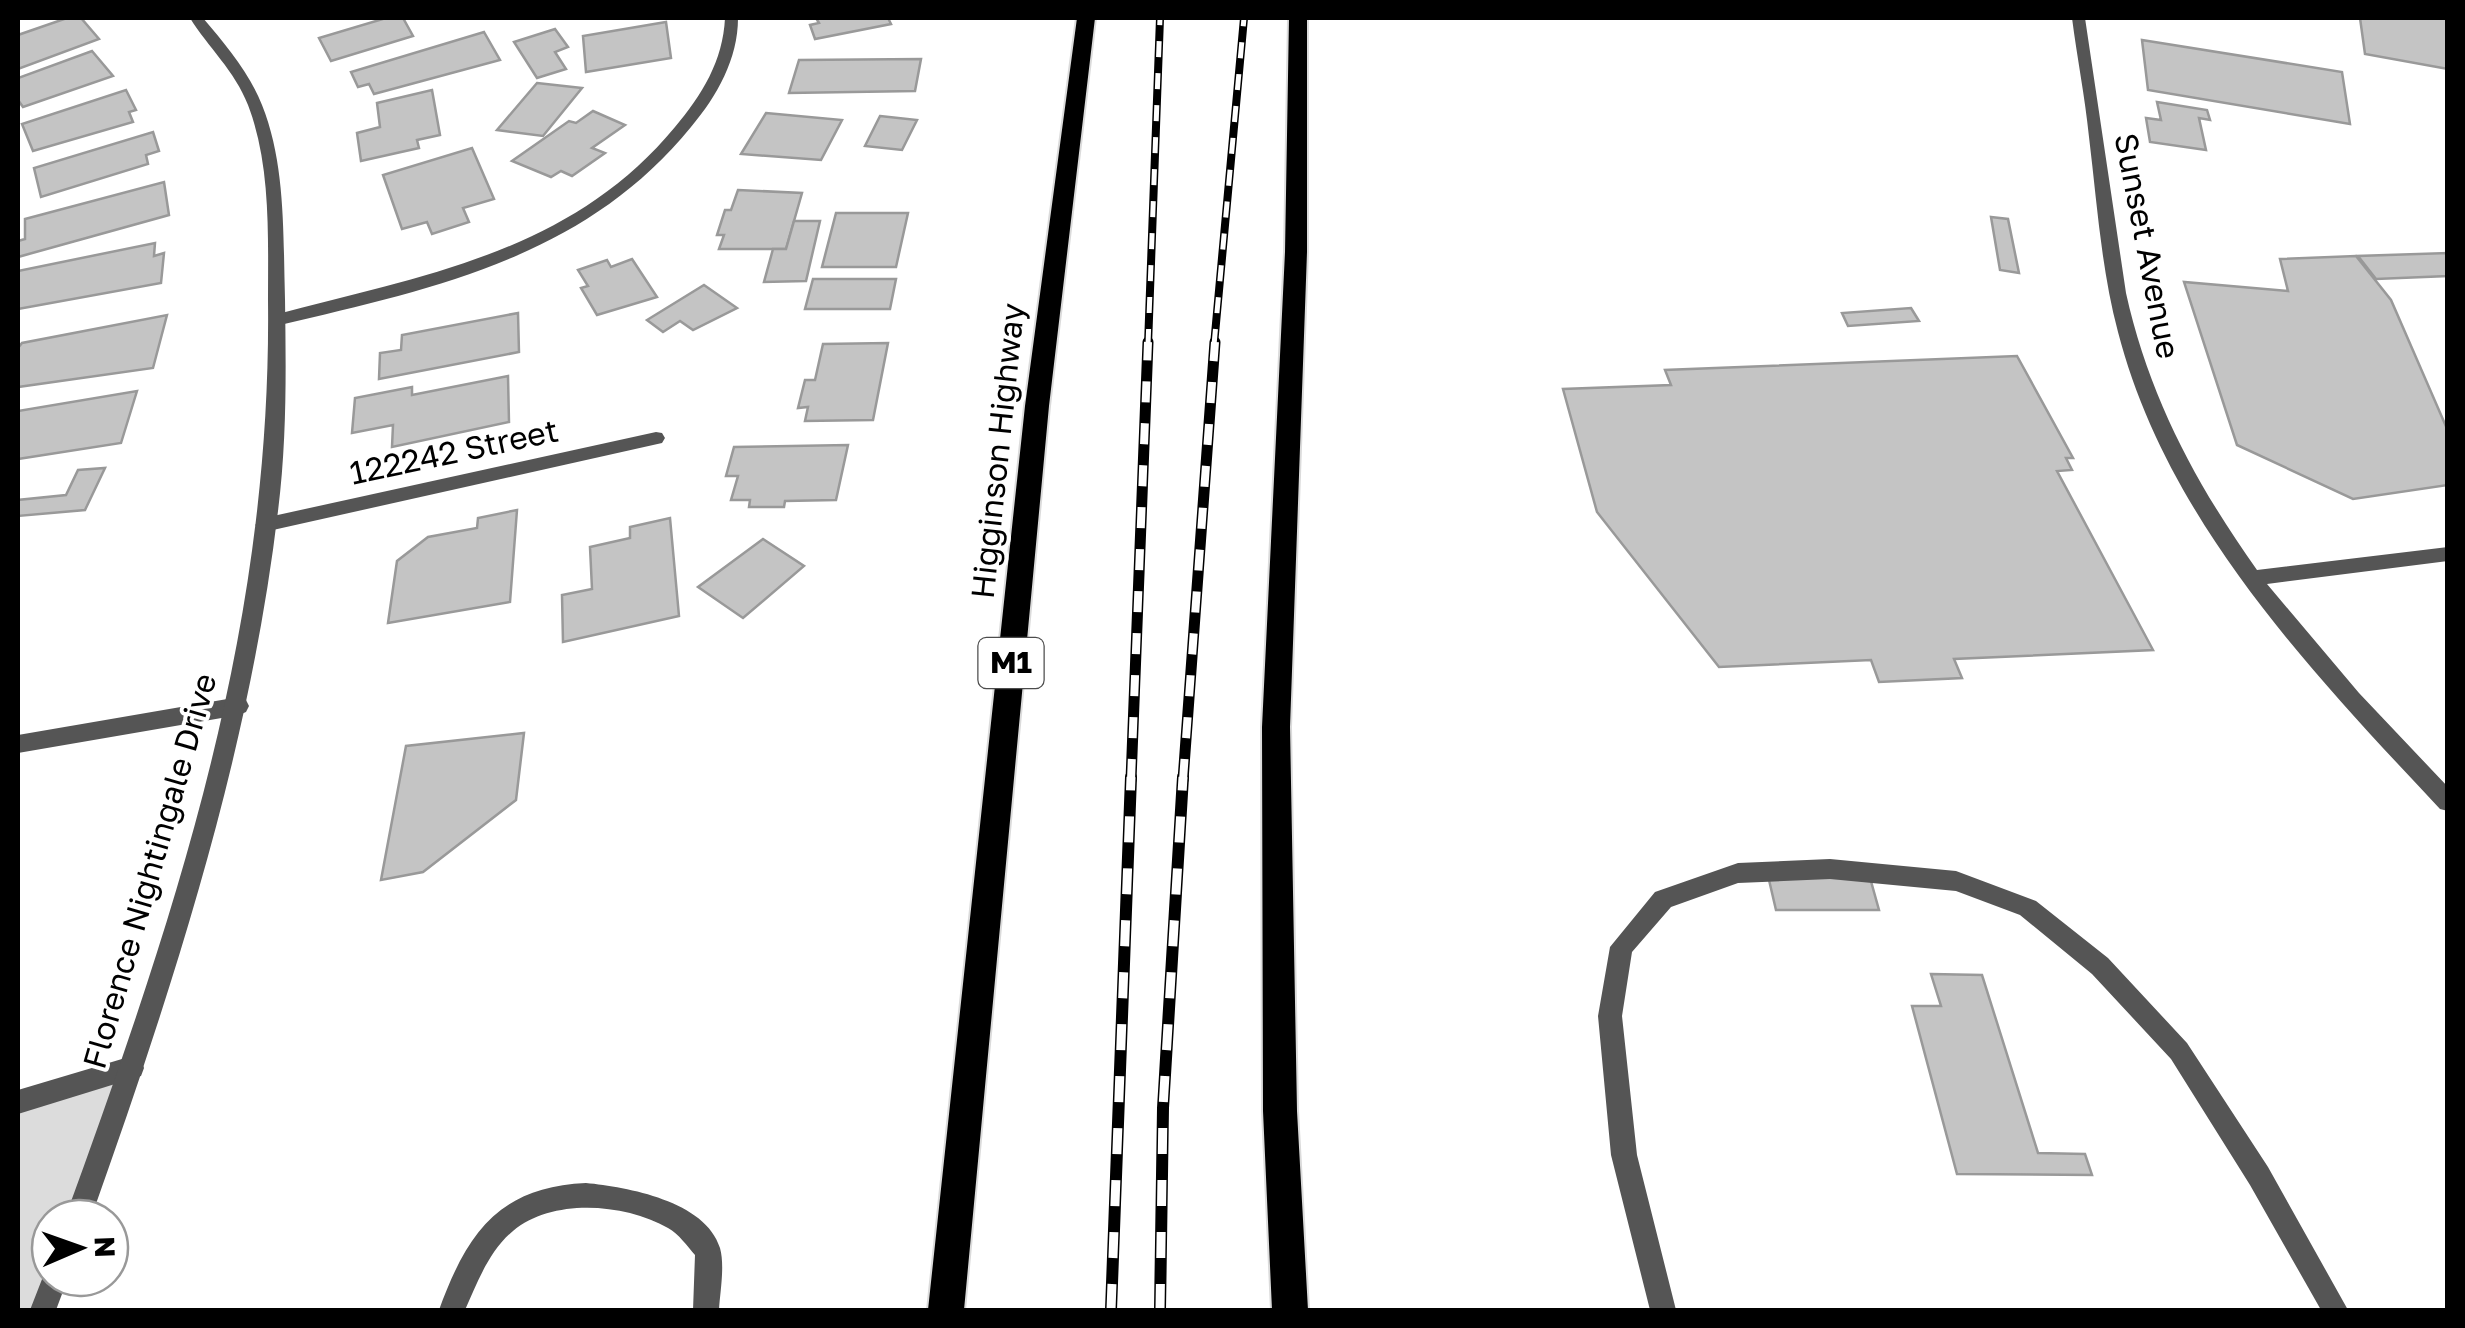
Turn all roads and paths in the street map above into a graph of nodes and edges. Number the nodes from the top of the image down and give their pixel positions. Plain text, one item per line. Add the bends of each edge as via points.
1 (196, 18) edge
2 (732, 18) edge
3 (1086, 18) edge
4 (1298, 18) edge
5 (2078, 18) edge
6 (280, 319) junction
7 (656, 438) dead end
8 (264, 524) junction
9 (2448, 554) edge
10 (2251, 578) junction
11 (239, 706) junction
12 (18, 744) edge
13 (2448, 802) edge
14 (132, 1068) junction
15 (18, 1102) edge
16 (85, 1198) edge
17 (452, 1310) edge
18 (706, 1310) edge
19 (946, 1310) edge
20 (1290, 1310) edge
21 (1663, 1310) edge
22 (2335, 1310) edge

1 - 6 street, Florence Nightingale Drive via 230,58 256,106 270,170
2 - 6 street via 732,48 680,135 589,212 509,254 405,290
3 - 19 highway, Higginson Highway / M1 via 1036,406
4 - 20 highway via 1296,252 1276,727 1280,1111
5 - 10 street, Sunset Avenue via 2126,332 2154,419
6 - 8 street, Florence Nightingale Drive
7 - 8 street, 122242 Street
8 - 11 street, Florence Nightingale Drive
9 - 10 street
10 - 13 street, Sunset Avenue
11 - 12 street
11 - 14 street, Florence Nightingale Drive
14 - 15 street
14 - 16 street, Florence Nightingale Drive
17 - 18 street via 500,1224 537,1199 604,1198 678,1219 708,1251
21 - 22 street via 1624,1155 1610,1016 1621,947 1663,899 1738,873 1830,869 1956,881 2028,908 2100,966 2179,1051

